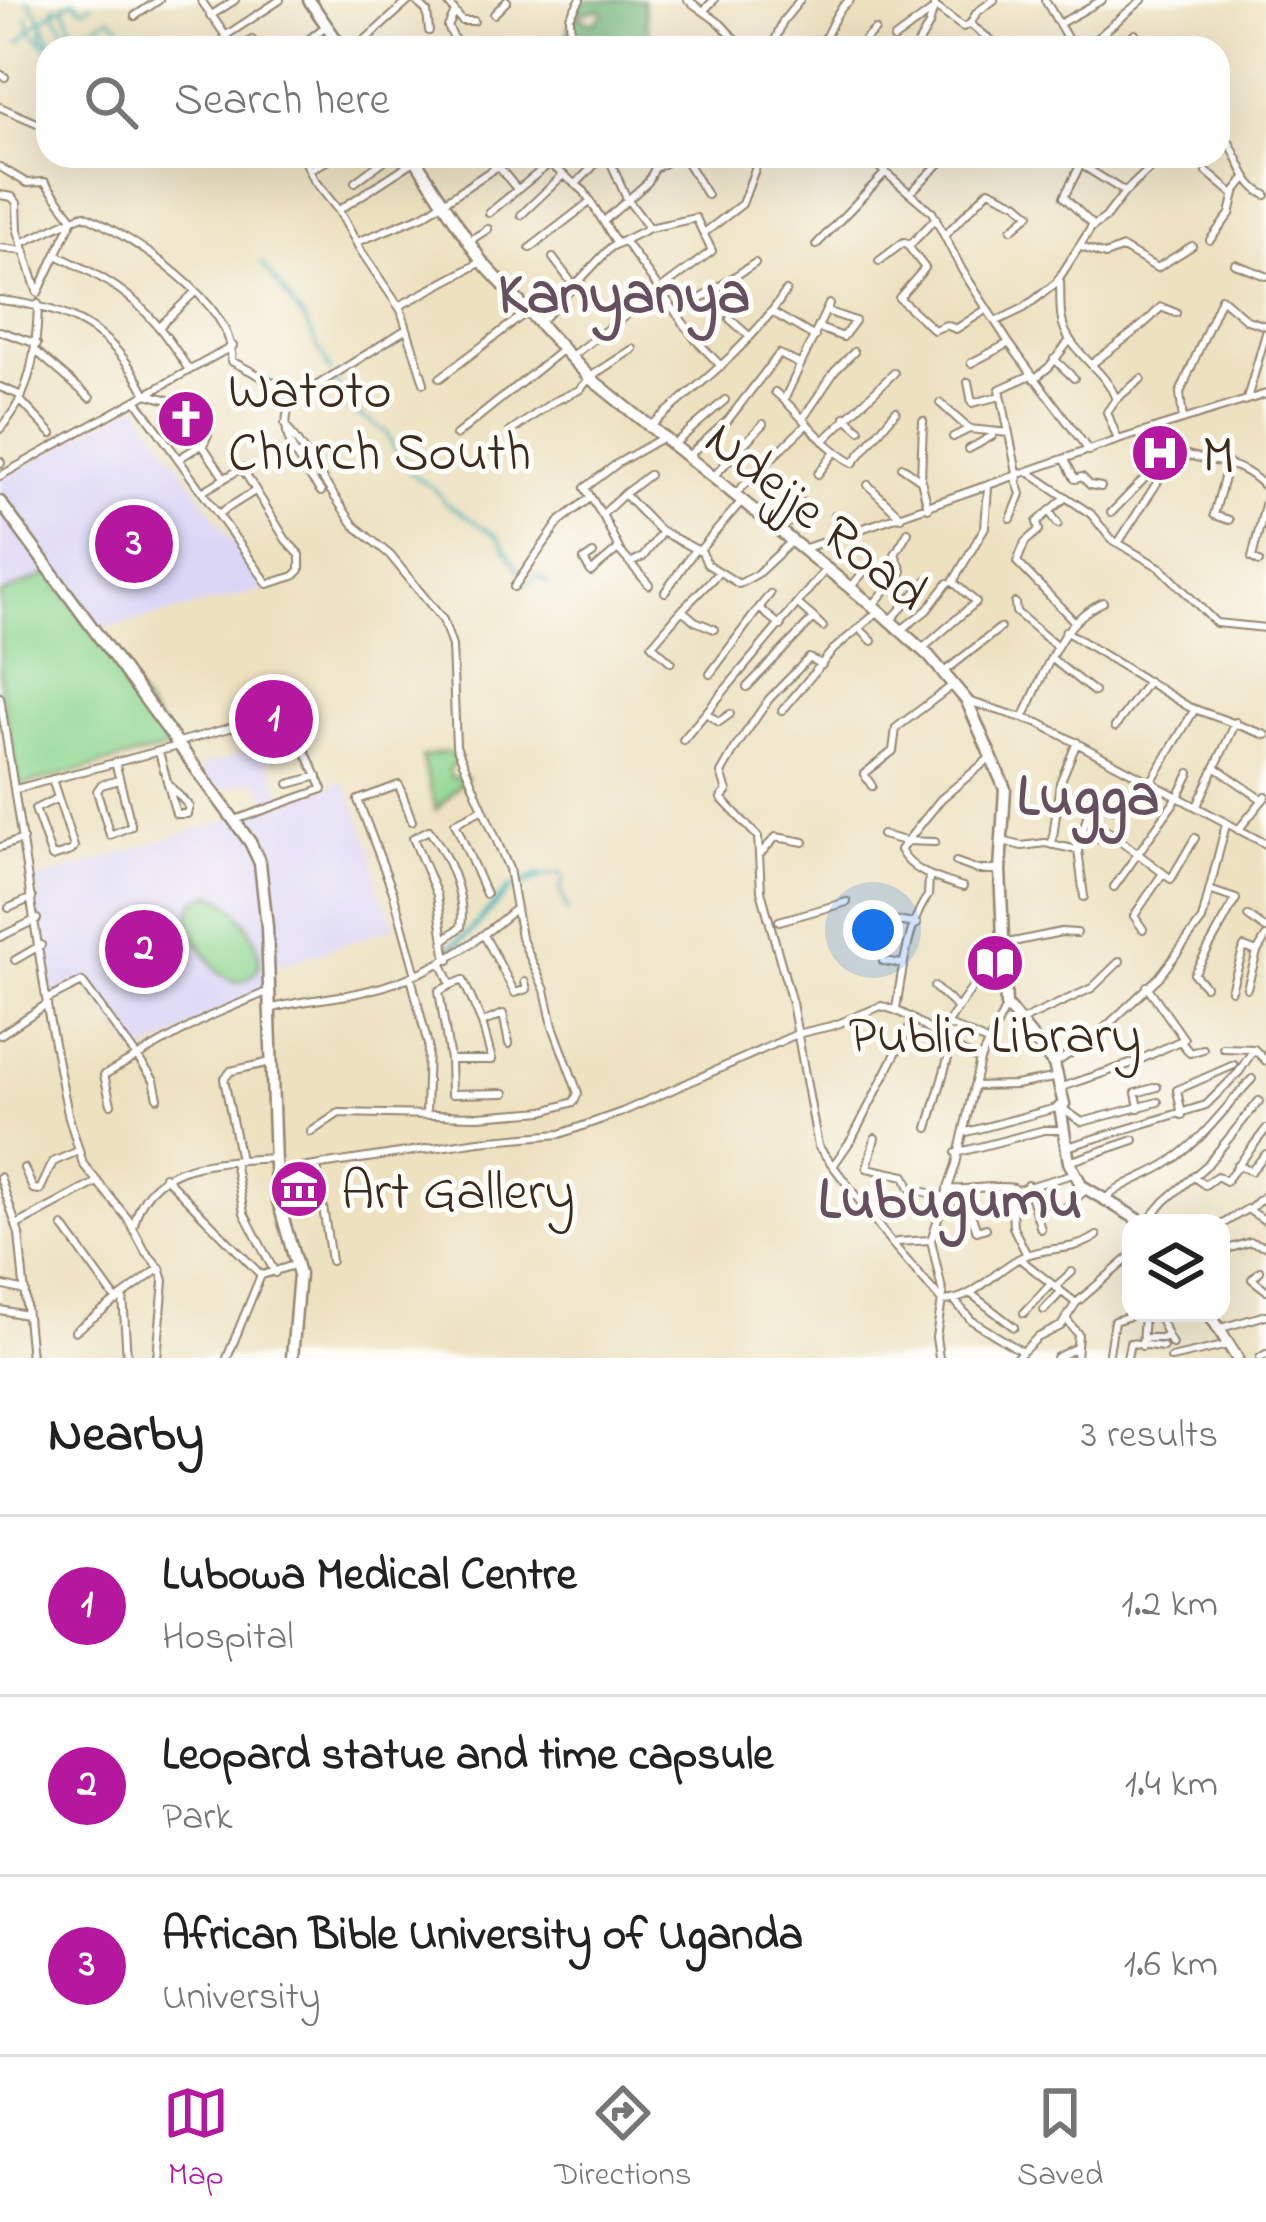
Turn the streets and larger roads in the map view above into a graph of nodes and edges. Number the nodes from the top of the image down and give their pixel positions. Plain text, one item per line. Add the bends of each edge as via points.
1 (159, 0) edge
2 (201, 0) edge
3 (235, 0) edge
4 (280, 0) edge
5 (310, 0) edge
6 (412, 0) edge
7 (446, 0) edge
8 (517, 0) edge
9 (580, 0) edge
10 (688, 0) edge
11 (714, 0) edge
12 (800, 0) edge
13 (850, 0) edge
14 (994, 0) edge
15 (1045, 0) edge
16 (1102, 0) edge
17 (1142, 0) edge
18 (506, 1) edge
19 (266, 4) edge
20 (934, 6) edge
21 (704, 10) junction
22 (454, 14) junction
23 (494, 14) dead end
24 (135, 16) dead end
25 (210, 16) junction
26 (473, 21) dead end
27 (970, 24) junction
28 (1059, 24) junction
29 (327, 25) junction
30 (875, 30) dead end
31 (430, 31) dead end
32 (225, 36) joint
33 (313, 36) edge
34 (334, 36) edge
35 (370, 36) edge
36 (453, 36) edge
37 (571, 36) edge
38 (731, 36) edge
39 (777, 36) edge
40 (826, 36) edge
41 (869, 36) edge
42 (899, 36) edge
43 (923, 36) edge
44 (986, 36) edge
45 (1066, 36) edge
46 (1098, 36) edge
47 (0, 107) edge
48 (36, 123) edge
49 (1230, 143) edge
50 (0, 167) edge
51 (374, 168) edge
52 (401, 168) edge
53 (421, 168) edge
54 (495, 168) edge
55 (500, 168) edge
56 (544, 168) edge
57 (554, 168) edge
58 (593, 168) edge
59 (611, 168) edge
60 (662, 168) edge
61 (684, 168) edge
62 (753, 168) edge
63 (881, 168) edge
64 (935, 168) edge
65 (1079, 168) edge
66 (1094, 168) edge
67 (1150, 168) edge
68 (311, 169) edge
69 (886, 172) junction
70 (1207, 172) dead end
71 (563, 175) junction
72 (1246, 178) junction
73 (355, 182) dead end
74 (576, 184) junction
75 (518, 189) junction
76 (1125, 192) junction
77 (910, 193) junction
78 (1235, 193) junction
79 (0, 194) edge
80 (707, 195) dead end
81 (1266, 195) edge
82 (627, 199) junction
83 (591, 201) junction
84 (443, 203) junction
85 (339, 211) junction
86 (488, 213) dead end
87 (521, 215) dead end
88 (936, 218) junction
89 (73, 219) junction
90 (604, 221) junction
91 (1094, 225) junction
92 (649, 228) junction
93 (1012, 229) dead end
94 (488, 230) dead end
95 (704, 233) junction
96 (946, 235) junction
97 (1210, 240) dead end
98 (469, 241) junction
99 (357, 242) junction
100 (621, 242) junction
101 (816, 244) dead end
102 (908, 246) junction
103 (1192, 246) dead end
104 (23, 247) junction
105 (1081, 247) junction
106 (0, 248) edge
107 (530, 248) dead end
108 (56, 255) junction
109 (554, 258) dead end
110 (879, 260) dead end
111 (482, 262) junction
112 (754, 263) dead end
113 (1235, 264) dead end
114 (1266, 276) edge
115 (1060, 278) junction
116 (575, 287) junction
117 (786, 291) dead end
118 (196, 292) junction
119 (662, 292) junction
120 (38, 293) junction
121 (0, 300) edge
122 (38, 304) junction
123 (399, 306) junction
124 (987, 309) junction
125 (527, 312) junction
126 (772, 312) junction
127 (1176, 313) dead end
128 (678, 314) junction
129 (730, 319) dead end
130 (997, 322) junction
131 (538, 324) junction
132 (160, 326) junction
133 (1266, 329) edge
134 (405, 330) junction
135 (0, 331) edge
136 (817, 333) junction
137 (749, 336) junction
138 (1070, 340) junction
139 (1009, 343) junction
140 (233, 346) junction
141 (976, 346) dead end
142 (36, 347) junction
143 (633, 349) dead end
144 (854, 352) dead end
145 (566, 353) junction
146 (981, 358) junction
147 (1054, 359) junction
148 (797, 363) dead end
149 (971, 363) dead end
150 (1092, 364) junction
151 (721, 366) junction
152 (189, 370) junction
153 (894, 373) dead end
154 (1033, 377) junction
155 (440, 378) dead end
156 (590, 378) junction
157 (1074, 378) dead end
158 (1141, 379) dead end
159 (968, 382) dead end
160 (424, 383) dead end
161 (0, 387) edge
162 (775, 392) dead end
163 (146, 394) junction
164 (1001, 396) junction
165 (21, 398) junction
166 (90, 398) dead end
167 (1264, 398) edge
168 (784, 399) junction
169 (1116, 399) junction
170 (136, 400) junction
171 (725, 400) dead end
172 (1246, 400) junction
173 (292, 401) junction
174 (940, 403) dead end
175 (896, 411) dead end
176 (845, 417) junction
177 (1183, 420) junction
178 (805, 421) junction
179 (923, 422) dead end
180 (286, 424) junction
181 (764, 424) dead end
182 (648, 428) junction
183 (0, 429) edge
184 (969, 429) junction
185 (860, 430) dead end
186 (510, 432) dead end
187 (1010, 433) junction
188 (52, 434) dead end
189 (995, 434) junction
190 (1137, 434) junction
191 (456, 435) dead end
192 (953, 437) dead end
193 (1118, 440) junction
194 (666, 442) junction
195 (822, 442) junction
196 (1157, 442) junction
197 (202, 444) junction
198 (1169, 448) junction
199 (969, 449) dead end
200 (834, 452) junction
201 (1088, 452) junction
202 (686, 458) junction
203 (179, 459) junction
204 (1065, 460) junction
205 (1228, 463) junction
206 (902, 467) dead end
207 (1030, 473) junction
208 (818, 474) dead end
209 (649, 475) dead end
210 (0, 476) edge
211 (223, 477) junction
212 (711, 478) junction
213 (1017, 478) junction
214 (921, 480) junction
215 (868, 484) dead end
216 (1101, 487) dead end
217 (988, 488) junction
218 (1266, 488) edge
219 (256, 491) junction
220 (202, 492) junction
221 (321, 492) dead end
222 (624, 494) junction
223 (796, 497) dead end
224 (1066, 497) junction
225 (590, 499) junction
226 (736, 500) junction
227 (1266, 501) edge
228 (0, 502) edge
229 (928, 508) junction
230 (1048, 511) junction
231 (1112, 513) dead end
232 (218, 514) junction
233 (835, 515) dead end
234 (603, 516) junction
235 (901, 518) junction
236 (1011, 519) dead end
237 (1229, 520) dead end
238 (1058, 524) dead end
239 (776, 531) junction
240 (662, 532) junction
241 (908, 532) dead end
242 (848, 535) junction
243 (1118, 543) junction
244 (796, 546) junction
245 (619, 549) junction
246 (698, 551) junction
247 (593, 554) dead end
248 (1259, 562) dead end
249 (630, 563) junction
250 (867, 568) dead end
251 (826, 569) junction
252 (719, 572) junction
253 (927, 580) dead end
254 (948, 583) dead end
255 (650, 585) dead end
256 (514, 587) dead end
257 (850, 588) junction
258 (665, 592) dead end
259 (770, 594) dead end
260 (1103, 602) dead end
261 (1015, 603) dead end
262 (799, 605) junction
263 (759, 608) junction
264 (876, 609) junction
265 (682, 610) junction
266 (814, 618) junction
267 (1073, 620) junction
268 (896, 625) junction
269 (782, 626) junction
270 (823, 626) dead end
271 (1000, 628) dead end
272 (1266, 628) edge
273 (714, 629) dead end
274 (860, 629) junction
275 (1065, 631) junction
276 (872, 641) dead end
277 (1058, 647) junction
278 (922, 649) junction
279 (1052, 659) junction
280 (671, 662) dead end
281 (821, 665) junction
282 (944, 672) junction
283 (710, 674) dead end
284 (1148, 681) junction
285 (955, 683) junction
286 (747, 687) dead end
287 (1094, 692) dead end
288 (0, 698) edge
289 (967, 701) junction
290 (1195, 710) junction
291 (782, 711) dead end
292 (706, 713) junction
293 (730, 714) dead end
294 (1024, 716) junction
295 (1236, 722) junction
296 (247, 723) dead end
297 (1115, 728) dead end
298 (1266, 735) edge
299 (683, 740) dead end
300 (1077, 742) junction
301 (177, 744) junction
302 (159, 751) junction
303 (992, 756) junction
304 (278, 757) dead end
305 (115, 762) junction
306 (1215, 767) junction
307 (1190, 772) dead end
308 (319, 776) junction
309 (52, 779) junction
310 (119, 780) junction
311 (1150, 782) junction
312 (168, 784) junction
313 (289, 784) dead end
314 (872, 786) dead end
315 (16, 789) junction
316 (1178, 797) junction
317 (58, 798) junction
318 (1264, 798) edge
319 (1198, 806) junction
320 (483, 809) junction
321 (1115, 809) dead end
322 (232, 821) junction
323 (412, 821) dead end
324 (1226, 824) junction
325 (1238, 830) junction
326 (1083, 831) junction
327 (882, 835) dead end
328 (1195, 838) dead end
329 (23, 839) junction
330 (905, 841) junction
331 (1002, 841) junction
332 (804, 842) dead end
333 (935, 842) dead end
334 (1266, 844) edge
335 (1, 845) edge
336 (1052, 845) junction
337 (1078, 850) junction
338 (761, 853) junction
339 (1138, 853) junction
340 (956, 862) dead end
341 (1000, 870) junction
342 (1163, 873) junction
343 (929, 876) junction
344 (963, 886) dead end
345 (1114, 887) dead end
346 (1209, 890) junction
347 (486, 894) dead end
348 (1084, 897) dead end
349 (32, 898) junction
350 (847, 902) dead end
351 (9, 908) dead end
352 (515, 909) junction
353 (1248, 916) dead end
354 (865, 917) dead end
355 (37, 920) junction
356 (779, 922) dead end
357 (917, 924) junction
358 (1143, 929) dead end
359 (1266, 933) edge
360 (1077, 934) dead end
361 (484, 935) junction
362 (0, 938) edge
363 (444, 940) junction
364 (1003, 944) junction
365 (41, 945) junction
366 (1257, 952) junction
367 (15, 960) dead end
368 (883, 961) dead end
369 (445, 962) junction
370 (1120, 962) dead end
371 (903, 964) junction
372 (414, 976) junction
373 (525, 982) dead end
374 (451, 985) junction
375 (974, 985) dead end
376 (1147, 986) junction
377 (1205, 986) dead end
378 (934, 987) dead end
379 (1247, 988) dead end
380 (1231, 990) dead end
381 (269, 991) junction
382 (48, 1002) junction
383 (1006, 1005) junction
384 (270, 1009) junction
385 (959, 1009) junction
386 (896, 1011) junction
387 (913, 1019) junction
388 (1019, 1022) junction
389 (482, 1023) junction
390 (949, 1024) junction
391 (797, 1034) junction
392 (0, 1035) edge
393 (938, 1037) junction
394 (1180, 1042) junction
395 (989, 1043) junction
396 (509, 1044) dead end
397 (951, 1048) junction
398 (1223, 1048) dead end
399 (1203, 1049) dead end
400 (1254, 1049) junction
401 (138, 1057) junction
402 (450, 1060) junction
403 (980, 1060) junction
404 (1266, 1061) edge
405 (272, 1062) junction
406 (1234, 1065) dead end
407 (1058, 1076) junction
408 (1252, 1079) dead end
409 (974, 1086) junction
410 (1157, 1087) dead end
411 (505, 1093) dead end
412 (158, 1098) dead end
413 (1259, 1101) dead end
414 (1158, 1102) dead end
415 (111, 1104) dead end
416 (1060, 1107) junction
417 (1139, 1108) junction
418 (427, 1114) junction
419 (1182, 1114) junction
420 (928, 1128) dead end
421 (1266, 1129) edge
422 (1066, 1130) junction
423 (310, 1132) dead end
424 (963, 1133) junction
425 (874, 1138) dead end
426 (1134, 1140) dead end
427 (1067, 1148) junction
428 (78, 1151) junction
429 (956, 1154) junction
430 (1266, 1154) edge
431 (274, 1157) junction
432 (237, 1161) junction
433 (1237, 1165) junction
434 (317, 1166) junction
435 (833, 1166) junction
436 (24, 1168) dead end
437 (1071, 1168) junction
438 (275, 1172) junction
439 (164, 1176) junction
440 (0, 1177) edge
441 (1195, 1178) junction
442 (97, 1182) junction
443 (1027, 1185) junction
444 (1015, 1188) junction
445 (1086, 1190) junction
446 (946, 1193) junction
447 (1266, 1194) edge
448 (1103, 1202) junction
449 (1066, 1206) dead end
450 (865, 1209) junction
451 (1249, 1210) junction
452 (939, 1211) junction
453 (1127, 1214) edge
454 (1153, 1214) edge
455 (1230, 1220) edge
456 (1266, 1220) edge
457 (17, 1225) junction
458 (63, 1226) dead end
459 (134, 1228) junction
460 (986, 1228) dead end
461 (1041, 1229) dead end
462 (1097, 1236) dead end
463 (931, 1240) junction
464 (897, 1242) dead end
465 (1266, 1246) edge
466 (1230, 1248) edge
467 (1023, 1257) junction
468 (331, 1261) dead end
469 (297, 1263) junction
470 (1122, 1264) edge
471 (160, 1268) junction
472 (1261, 1271) dead end
473 (275, 1273) junction
474 (1072, 1273) dead end
475 (261, 1275) junction
476 (0, 1285) edge
477 (1056, 1287) junction
478 (1266, 1290) edge
479 (25, 1291) junction
480 (970, 1293) junction
481 (120, 1298) junction
482 (942, 1301) junction
483 (955, 1301) junction
484 (1076, 1304) junction
485 (0, 1310) edge
486 (1044, 1310) dead end
487 (1024, 1312) dead end
488 (1266, 1315) edge
489 (28, 1316) junction
490 (1122, 1319) edge
491 (1067, 1320) junction
492 (1142, 1322) edge
493 (1161, 1322) edge
494 (1214, 1322) edge
495 (1014, 1327) dead end
496 (1218, 1328) junction
497 (75, 1331) dead end
498 (1143, 1342) junction
499 (1228, 1345) junction
500 (1077, 1347) junction
501 (1109, 1353) dead end
502 (1019, 1354) edge
503 (32, 1358) edge
504 (127, 1358) edge
505 (158, 1358) edge
506 (227, 1358) edge
507 (292, 1358) edge
508 (939, 1358) edge
509 (1056, 1358) edge
510 (1076, 1358) edge
511 (1127, 1358) edge
512 (1171, 1358) edge
513 (1237, 1358) edge

1 - 24 street
2 - 25 street
3 - 25 street
4 - 19 street
5 - 29 street
6 - 31 street via 427,12
6 - 35 street
7 - 22 street
8 - 18 street
9 - 37 street
10 - 21 street
11 - 21 street
12 - 39 street
13 - 40 street
14 - 27 street
15 - 28 street
16 - 28 street
17 - 46 street
18 - 23 street
19 - 32 street
20 - 27 street
20 - 42 street
20 - 43 street
21 - 38 street
22 - 26 street
22 - 36 street
25 - 32 street
27 - 44 street
28 - 45 street
29 - 33 street
29 - 34 street
30 - 41 street
47 - 48 street
49 - 72 street
50 - 89 street via 28,183 45,182
51 - 73 street
52 - 85 street
53 - 84 street, Ndejje Road
54 - 84 street
55 - 75 street
56 - 75 street
57 - 71 street
58 - 74 street
59 - 82 street
60 - 82 street
61 - 80 street
62 - 95 street via 740,208
63 - 69 street
64 - 77 street
65 - 91 street via 1064,197
66 - 76 street
67 - 76 street
68 - 85 street
69 - 77 street
69 - 101 street
70 - 78 street
71 - 74 street
71 - 87 street
72 - 78 street
72 - 81 street
74 - 83 street
75 - 86 street
76 - 91 street
77 - 88 street
78 - 97 street
79 - 104 street via 16,200
82 - 90 street
82 - 92 street
83 - 90 street
83 - 107 street
84 - 98 street, Ndejje Road
84 - 99 street
85 - 99 street
88 - 96 street
88 - 102 street
89 - 104 street
89 - 108 street
89 - 118 street via 84,215 143,245
90 - 100 street
91 - 105 street
92 - 95 street via 696,218
92 - 100 street
93 - 96 street via 1030,214 989,190
94 - 98 street
95 - 119 street via 712,253
96 - 124 street
98 - 111 street, Ndejje Road
99 - 123 street
100 - 116 street
100 - 119 street
102 - 110 street
102 - 124 street via 925,268 899,298 934,330 956,329
103 - 105 street via 1157,268 1123,248 1106,255
104 - 106 street
104 - 120 street
105 - 115 street
108 - 120 street
108 - 132 street via 117,286
109 - 116 street
111 - 123 street
111 - 125 street, Ndejje Road
112 - 128 street
113 - 114 street
115 - 130 street
115 - 138 street via 1060,316
116 - 131 street
117 - 126 street
118 - 132 street
118 - 140 street
119 - 128 street
119 - 145 street
120 - 122 street
121 - 122 street
122 - 142 street
122 - 163 street via 115,347
123 - 134 street
124 - 130 street
125 - 131 street, Ndejje Road
125 - 155 street
126 - 136 street
126 - 137 street
127 - 150 street via 1161,307
128 - 151 street
129 - 137 street
130 - 139 street
131 - 145 street, Ndejje Road
132 - 152 street
133 - 172 street
133 - 177 street via 1221,298 1180,393
134 - 160 street
134 - 173 street
135 - 142 street
136 - 136 street via 843,337 855,321 827,307
136 - 168 street
137 - 151 street
138 - 147 street
138 - 150 street
139 - 146 street
139 - 154 street
140 - 152 street
140 - 173 street via 235,364
141 - 146 street
142 - 165 street
142 - 166 street
143 - 156 street
144 - 178 street
145 - 156 street, Ndejje Road
145 - 191 street
146 - 149 street
147 - 154 street
147 - 157 street
148 - 202 street via 779,354
150 - 169 street
151 - 182 street
152 - 163 street
153 - 176 street
154 - 164 street via 1002,387
154 - 201 street
156 - 182 street, Ndejje Road
156 - 186 street
158 - 169 street
159 - 164 street via 974,404
161 - 165 street
162 - 168 street
163 - 170 street
163 - 197 street via 196,413 208,434
164 - 187 street
165 - 183 street
165 - 188 street
167 - 172 street
168 - 178 street
169 - 193 street via 1107,412
170 - 203 street
170 - 210 street
171 - 194 street
172 - 177 street
173 - 180 street
174 - 184 street
175 - 200 street via 855,463
176 - 185 street
176 - 195 street
177 - 190 street
178 - 195 street
178 - 226 street
179 - 214 street
180 - 221 street via 290,445
180 - 320 street via 354,525 443,620 452,646 456,746
181 - 212 street
182 - 194 street, Ndejje Road
184 - 189 street
184 - 192 street
187 - 189 street
187 - 213 street
189 - 199 street
190 - 193 street
190 - 196 street
193 - 201 street
194 - 202 street, Ndejje Road
194 - 225 street via 593,481 584,490
195 - 200 street
196 - 198 street
196 - 231 street via 1146,477
197 - 203 street
197 - 211 street
198 - 205 street
198 - 243 street via 1153,491
200 - 208 street
201 - 204 street
202 - 212 street, Ndejje Road
203 - 220 street
204 - 207 street
204 - 216 street via 1075,479
205 - 218 street
205 - 237 street via 1214,515
206 - 214 street
207 - 213 street
207 - 224 street
209 - 222 street
211 - 219 street via 240,467
211 - 220 street
212 - 226 street, Ndejje Road
213 - 217 street
213 - 236 street
214 - 229 street
215 - 235 street
217 - 229 street
217 - 278 street via 985,527 953,583 976,602
219 - 232 street
219 - 232 street via 300,556 294,576 268,584
220 - 232 street
222 - 234 street
222 - 240 street
223 - 239 street via 807,509
224 - 230 street
224 - 243 street
225 - 234 street
225 - 256 street via 560,521
226 - 239 street, Ndejje Road
226 - 246 street
227 - 248 street via 1252,558
228 - 301 street
229 - 235 street
230 - 238 street
230 - 267 street via 1017,562
233 - 242 street
234 - 245 street
235 - 242 street
239 - 244 street, Ndejje Road
240 - 246 street
240 - 249 street
241 - 264 street via 895,554 902,570
242 - 244 street
243 - 272 street via 1160,568 1216,623
244 - 251 street, Ndejje Road
244 - 252 street via 739,584
245 - 247 street via 592,572 584,561
245 - 249 street
246 - 252 street
246 - 258 street
249 - 255 street
250 - 257 street
251 - 257 street, Ndejje Road
251 - 262 street
252 - 265 street
253 - 268 street
254 - 268 street via 927,610
257 - 264 street, Ndejje Road
259 - 263 street
260 - 267 street
261 - 277 street
262 - 266 street
262 - 269 street
263 - 269 street
263 - 283 street
264 - 268 street, Ndejje Road
264 - 274 street
265 - 273 street
265 - 280 street via 652,644
266 - 270 street
266 - 286 street
267 - 275 street
268 - 278 street, Ndejje Road
269 - 292 street
271 - 282 street
274 - 276 street
274 - 281 street
275 - 277 street
275 - 284 street
277 - 279 street
278 - 282 street, Ndejje Road
279 - 287 street
279 - 294 street
281 - 291 street
281 - 338 street via 810,657 772,695 722,773 722,802 758,837
282 - 285 street, Ndejje Road
284 - 290 street
284 - 297 street
285 - 289 street, Ndejje Road
285 - 314 street via 897,727 893,751 864,774
288 - 315 street
289 - 294 street
289 - 303 street, Ndejje Road
290 - 295 street
290 - 311 street
292 - 293 street via 723,722
292 - 299 street
294 - 300 street
295 - 298 street
295 - 306 street
296 - 301 street
300 - 311 street
300 - 336 street via 1060,783
301 - 302 street
301 - 322 street
302 - 305 street
302 - 312 street
303 - 330 street
303 - 331 street, Ndejje Road via 1005,789
304 - 308 street via 304,749
305 - 309 street
305 - 310 street
306 - 318 street
306 - 319 street
307 - 316 street
308 - 313 street
308 - 322 street via 322,790
309 - 315 street
309 - 317 street
310 - 310 street via 130,826 110,835 97,790
311 - 316 street
312 - 312 street via 176,814 188,814 189,806
315 - 329 street
316 - 319 street
316 - 339 street
317 - 317 street via 74,847 52,857 35,809
318 - 325 street
319 - 324 street
320 - 347 street via 454,823
320 - 352 street via 509,869
321 - 326 street via 1091,801
322 - 381 street via 260,863
323 - 372 street via 399,785 358,800
324 - 325 street
324 - 346 street
325 - 334 street
326 - 337 street
326 - 339 street via 1111,834
327 - 330 street
328 - 342 street via 1173,878
329 - 335 street
329 - 349 street
330 - 333 street
330 - 343 street via 902,856
331 - 336 street
331 - 341 street, Ndejje Road
332 - 338 street via 776,837
336 - 337 street
337 - 348 street
338 - 391 street via 761,891
339 - 342 street
339 - 345 street
340 - 341 street
341 - 364 street, Ndejje Road
342 - 358 street via 1134,916
343 - 344 street
343 - 357 street
346 - 376 street via 1202,920
346 - 377 street via 1236,901 1194,974
349 - 351 street
349 - 355 street
350 - 356 street
352 - 361 street
352 - 418 street via 578,1098 544,1111
353 - 359 street
354 - 357 street
355 - 362 street
355 - 365 street
357 - 371 street
359 - 366 street
360 - 364 street
361 - 369 street
361 - 373 street via 515,993
363 - 363 street via 461,927 459,892 426,830 413,838 434,885
363 - 369 street
364 - 383 street, Ndejje Road
365 - 367 street
365 - 382 street
366 - 379 street
366 - 380 street via 1244,946
368 - 371 street
369 - 372 street
369 - 374 street
370 - 388 street via 1092,988
371 - 386 street
372 - 384 street
372 - 418 street via 428,1045
374 - 389 street via 463,980
374 - 402 street via 439,991
375 - 385 street
376 - 394 street
376 - 407 street
378 - 385 street
381 - 384 street
381 - 401 street
382 - 392 street
382 - 401 street via 82,982
382 - 428 street
383 - 388 street
383 - 395 street
384 - 405 street
385 - 390 street
386 - 387 street
386 - 391 street via 881,1006
387 - 393 street
387 - 435 street
388 - 407 street
389 - 396 street via 502,1014
389 - 402 street via 493,1060
390 - 393 street
390 - 395 street
391 - 434 street via 560,1134
391 - 435 street via 818,1146
393 - 397 street
394 - 399 street via 1190,1053
394 - 407 street
395 - 403 street
397 - 403 street
397 - 420 street
398 - 400 street
400 - 404 street
400 - 419 street via 1206,1106
401 - 412 street
401 - 415 street via 103,1076
402 - 411 street via 451,1094
403 - 409 street
405 - 431 street
405 - 432 street via 224,1079
406 - 419 street via 1177,1090
407 - 409 street
407 - 416 street
408 - 448 street via 1182,1154
409 - 424 street
410 - 417 street via 1136,1093
413 - 441 street
414 - 417 street
416 - 417 street via 1082,1122
416 - 422 street
416 - 424 street
418 - 423 street via 339,1113
419 - 427 street
421 - 433 street
422 - 427 street
422 - 429 street
424 - 429 street
425 - 446 street via 867,1168 905,1176 910,1188
426 - 437 street
427 - 437 street
428 - 436 street via 52,1162 40,1190
428 - 442 street
429 - 446 street
430 - 433 street via 1251,1171
431 - 432 street
431 - 438 street
432 - 439 street
432 - 473 street via 245,1216
433 - 441 street via 1226,1181 1217,1176 1205,1185
434 - 438 street
434 - 468 street
435 - 450 street
437 - 443 street
437 - 445 street
438 - 469 street
439 - 459 street via 145,1193
439 - 475 street
440 - 457 street
441 - 454 street
442 - 457 street
442 - 459 street
443 - 444 street
443 - 461 street
444 - 446 street via 981,1184
444 - 467 street via 1013,1227
445 - 448 street
445 - 449 street
446 - 452 street
447 - 451 street
448 - 453 street
450 - 452 street
450 - 482 street
451 - 455 street
451 - 456 street
452 - 460 street via 970,1211 977,1231
452 - 463 street
457 - 479 street
458 - 481 street
459 - 471 street
462 - 467 street
463 - 464 street
463 - 482 street
465 - 466 street
467 - 477 street
467 - 480 street
469 - 473 street
469 - 507 street
470 - 484 street
471 - 481 street
471 - 505 street
472 - 478 street via 1252,1279
473 - 475 street
474 - 477 street
475 - 506 street
476 - 479 street
477 - 484 street
477 - 486 street
477 - 487 street
479 - 489 street
480 - 483 street
480 - 495 street
481 - 497 street
481 - 504 street
482 - 483 street
482 - 508 street
483 - 502 street
484 - 491 street
485 - 489 street
488 - 496 street
489 - 503 street
490 - 501 street via 1114,1321
491 - 500 street
491 - 502 street
492 - 498 street
493 - 498 street via 1168,1343
494 - 496 street
496 - 499 street
498 - 511 street via 1129,1343
499 - 512 street
499 - 513 street
500 - 509 street
500 - 510 street

